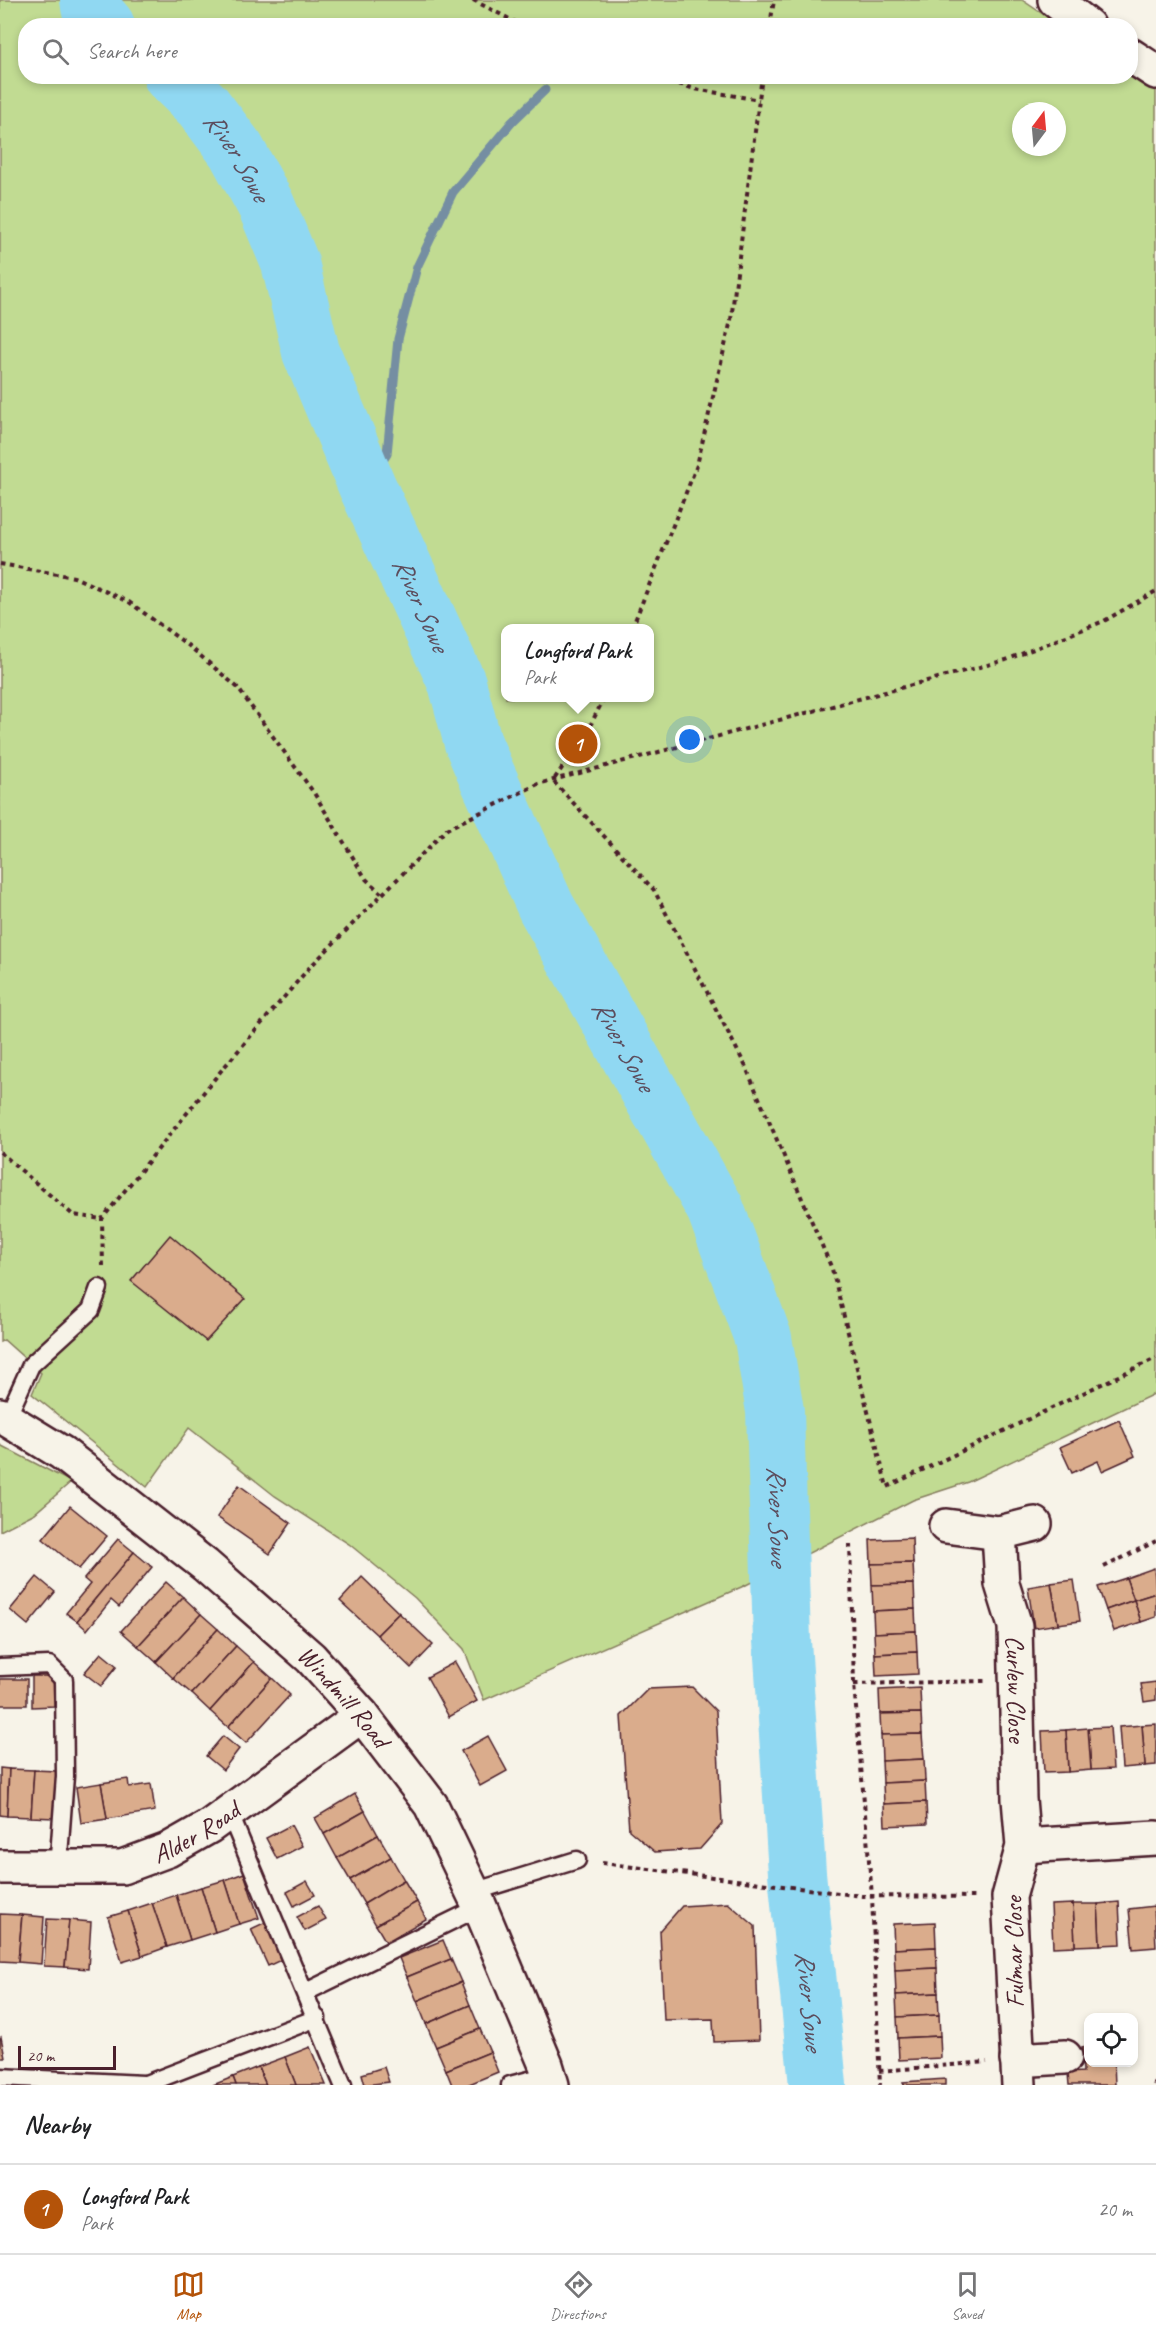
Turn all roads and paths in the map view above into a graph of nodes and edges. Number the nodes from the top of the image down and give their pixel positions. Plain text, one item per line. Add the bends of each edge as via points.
1 (473, 0) edge
2 (774, 0) edge
3 (1055, 0) edge
4 (508, 18) edge
5 (771, 18) edge
6 (1078, 18) edge
7 (1138, 60) edge
8 (1156, 72) edge
9 (679, 84) edge
10 (761, 84) edge
11 (759, 100) junction
12 (0, 564) edge
13 (1156, 591) edge
14 (634, 624) edge
15 (602, 702) edge
16 (553, 781) junction
17 (381, 893) junction
18 (0, 1152) edge
19 (102, 1219) junction
20 (99, 1288) joint
21 (1156, 1358) edge
22 (3, 1417) edge
23 (1035, 1524) dead end
24 (946, 1526) dead end
25 (999, 1533) junction
26 (1156, 1541) edge
27 (850, 1544) dead end
28 (1104, 1567) dead end
29 (0, 1667) edge
30 (1016, 1680) junction
31 (854, 1684) junction
32 (362, 1715) junction
33 (229, 1812) junction
34 (1156, 1838) edge
35 (1023, 1846) junction
36 (577, 1860) joint
37 (0, 1868) edge
38 (58, 1869) junction
39 (872, 1896) junction
40 (1009, 1897) junction
41 (477, 1899) junction
42 (306, 1992) junction
43 (317, 2018) junction
44 (1065, 2057) dead end
45 (879, 2071) junction
46 (1018, 2072) edge
47 (0, 2077) edge
48 (550, 2080) edge
49 (143, 2084) edge
50 (343, 2085) edge
51 (510, 2085) edge
52 (880, 2085) edge

1 - 4 path
2 - 5 path
3 - 6 street
7 - 8 street
9 - 11 path
10 - 11 path
11 - 14 path via 731,320 697,465
12 - 17 path via 74,577 129,602 237,687 314,793 366,879
13 - 16 path via 1104,621 1006,660
15 - 16 path
16 - 17 path via 538,784 447,829
16 - 21 path via 654,890 745,1065 832,1269 887,1487
17 - 19 path via 309,968 227,1063
18 - 19 path via 73,1215
19 - 20 path via 104,1264
20 - 22 lane via 91,1310 31,1365
22 - 32 street, Windmill Road via 62,1453 204,1565 311,1658
23 - 25 street
24 - 25 street
25 - 30 street, Curlew Close via 1002,1584 1014,1626
26 - 28 path
27 - 31 path
29 - 38 lane via 50,1665 64,1680 65,1776
30 - 31 path
30 - 35 street, Curlew Close
31 - 39 path
32 - 33 street, Alder Road
32 - 41 street, Windmill Road via 431,1805
33 - 38 street, Alder Road via 168,1850 122,1867
33 - 42 lane
34 - 35 street
35 - 40 street, Fulmar Close
36 - 39 path
36 - 41 lane
37 - 38 street, Alder Road
39 - 40 path
39 - 45 path
40 - 46 street, Fulmar Close
41 - 42 lane
41 - 48 street, Windmill Road
42 - 43 lane
43 - 49 lane
43 - 50 lane
44 - 46 street
45 - 46 path
45 - 52 path
47 - 49 lane
48 - 51 lane

